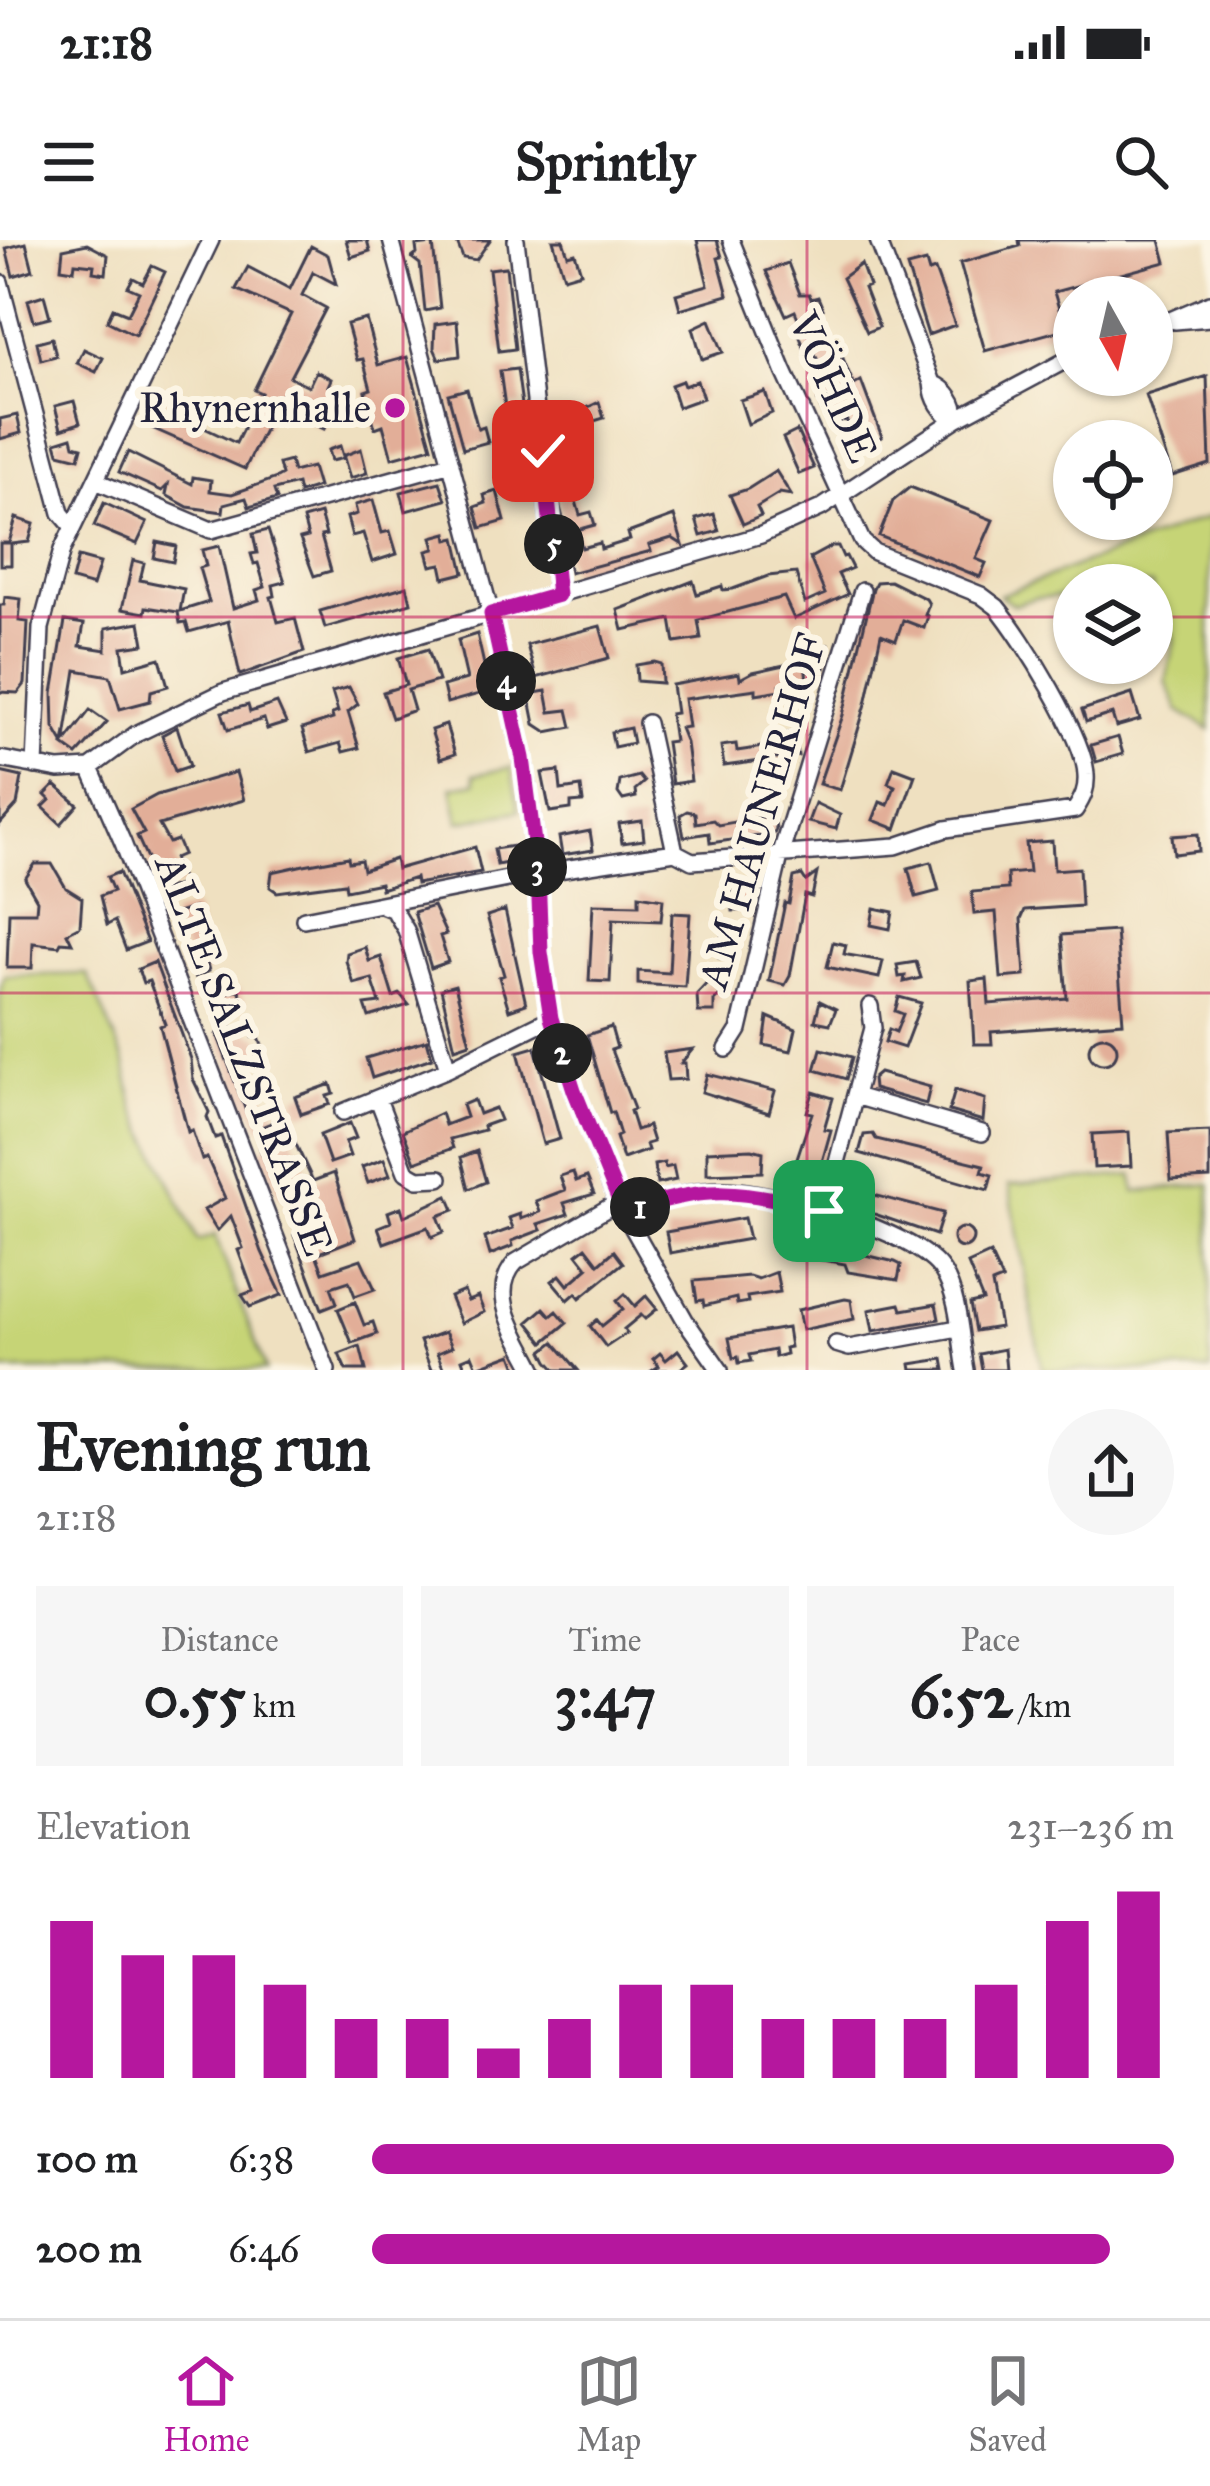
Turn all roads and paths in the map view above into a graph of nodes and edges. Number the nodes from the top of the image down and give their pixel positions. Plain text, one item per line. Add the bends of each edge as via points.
1 (211, 240) edge
2 (391, 240) edge
3 (516, 240) edge
4 (731, 240) edge
5 (878, 240) edge
6 (0, 282) edge
7 (1210, 288) edge
8 (1202, 305) edge
9 (1210, 318) edge
10 (1173, 320) edge
11 (1173, 321) edge
12 (5, 325) edge
13 (1053, 367) edge
14 (956, 419) junction
15 (451, 463) junction
16 (96, 481) junction
17 (842, 496) junction
18 (73, 526) junction
19 (862, 590) dead end
20 (558, 595) junction
21 (491, 614) junction
22 (647, 723) dead end
23 (0, 759) edge
24 (35, 766) junction
25 (90, 768) junction
26 (675, 852) junction
27 (780, 856) junction
28 (538, 873) junction
29 (384, 906) junction
30 (304, 919) dead end
31 (870, 1006) dead end
32 (551, 1018) junction
33 (727, 1049) dead end
34 (448, 1069) junction
35 (855, 1096) junction
36 (378, 1099) junction
37 (343, 1112) dead end
38 (982, 1132) dead end
39 (440, 1178) dead end
40 (621, 1208) junction
41 (824, 1211) junction
42 (958, 1328) junction
43 (836, 1344) dead end
44 (326, 1370) edge
45 (535, 1370) edge
46 (721, 1370) edge
47 (966, 1370) edge

1 - 16 street
2 - 15 street
3 - 20 street
4 - 17 street, VÖHDE
5 - 14 street via 932,383 944,388
6 - 12 street
7 - 8 street
8 - 10 street
9 - 11 street
12 - 18 street via 61,513
13 - 14 street
14 - 17 street
15 - 16 street via 218,530
15 - 21 street
16 - 18 street
17 - 20 street via 761,535
17 - 27 street, VÖHDE via 874,552 998,607 1077,740 1085,796 1075,810 946,829 896,846
18 - 24 street via 41,628
19 - 27 street, AM HAUNERHOF
20 - 21 street
21 - 25 street via 223,692 136,734
21 - 28 street
22 - 26 street
23 - 24 street
24 - 25 street
25 - 44 street, ALTE SALZSTRASSE
26 - 27 street, VÖHDE via 692,861
26 - 28 street, VÖHDE
27 - 33 street, AM HAUNERHOF via 739,1030
28 - 29 street, VÖHDE
28 - 32 street
29 - 30 street, VÖHDE
29 - 34 street via 406,930
31 - 35 street via 873,1028
32 - 34 street
32 - 40 street
34 - 36 street
35 - 38 street
35 - 41 street
36 - 37 street
36 - 39 street via 406,1172
40 - 41 street via 720,1190
40 - 45 street via 508,1271 503,1298
40 - 46 street
41 - 42 street via 921,1248 946,1276
42 - 43 street
42 - 47 street

